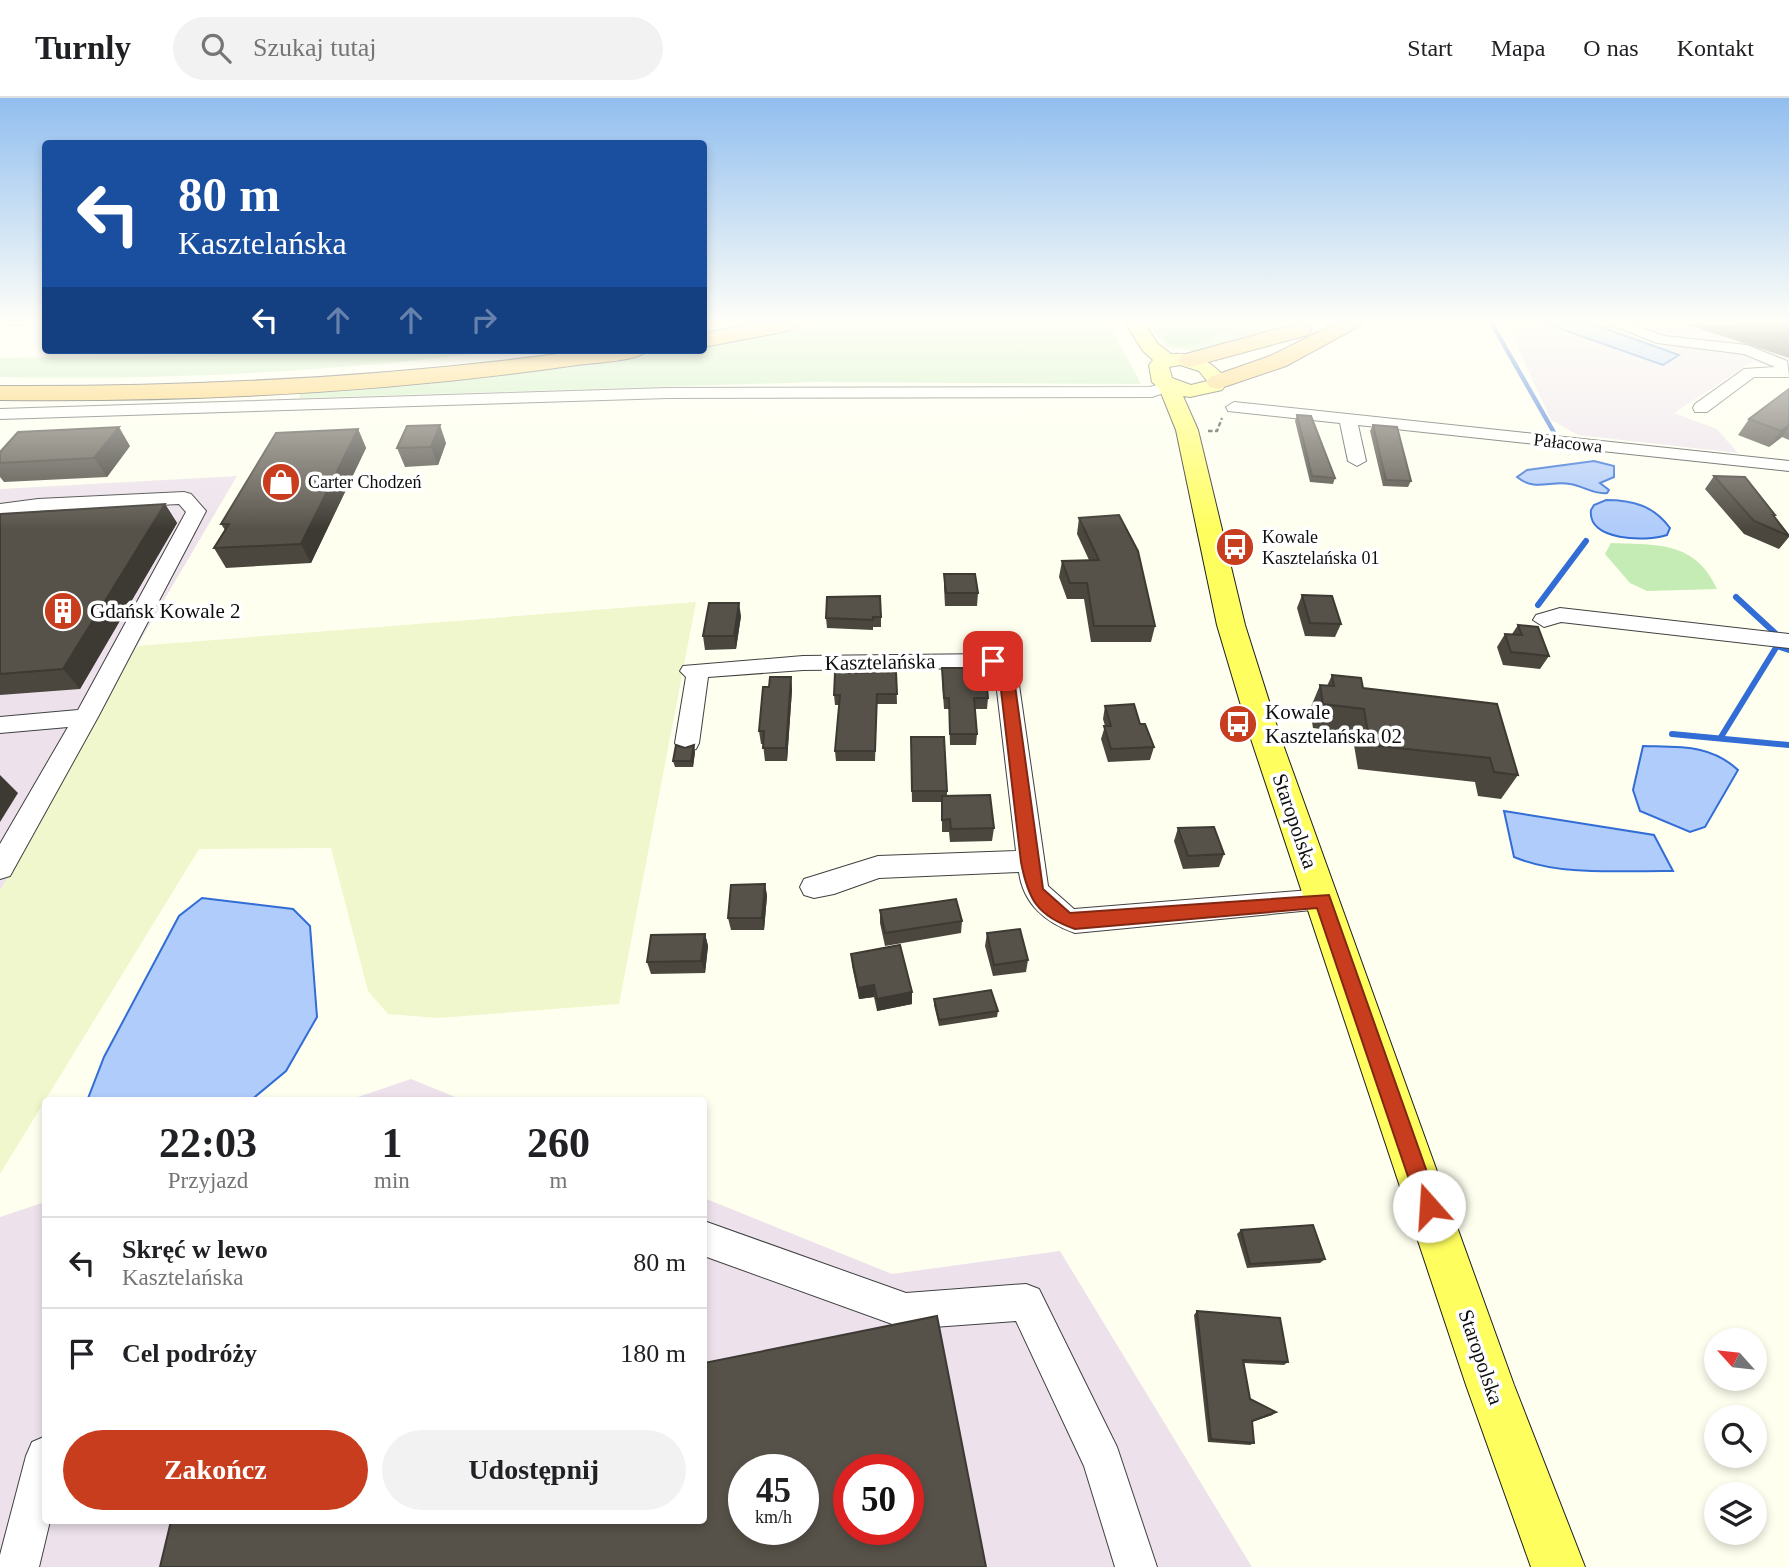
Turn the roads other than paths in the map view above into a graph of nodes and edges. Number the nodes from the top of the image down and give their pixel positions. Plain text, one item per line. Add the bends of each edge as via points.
1 (0, 393) edge
2 (23, 393) edge
3 (884, 393) edge
4 (1173, 393) edge
5 (1211, 393) edge
6 (1722, 393) edge
7 (1234, 407) dead end
8 (1701, 408) dead end
9 (0, 414) edge
10 (1348, 419) junction
11 (1185, 424) junction
12 (1357, 461) dead end
13 (1789, 466) edge
14 (0, 510) edge
15 (1545, 620) dead end
16 (1789, 641) edge
17 (86, 717) junction
18 (0, 725) edge
19 (687, 743) dead end
20 (1029, 862) junction
21 (0, 868) edge
22 (814, 887) dead end
23 (1323, 900) junction
24 (707, 1240) edge
25 (42, 1472) edge
26 (18, 1567) edge
27 (1136, 1567) edge
28 (1558, 1567) edge

1 - 2 highway
3 - 9 street via 668,393
4 - 11 main road, Staropolska
5 - 11 main road
6 - 8 street
7 - 10 street, Pałacowa
10 - 12 street
10 - 13 street, Pałacowa
11 - 23 main road, Staropolska via 1243,667
14 - 17 street via 184,498 196,511
15 - 16 street via 1560,615
17 - 18 street
17 - 21 street
19 - 20 street, Kasztelańska via 694,671 803,663 993,661 1006,671
20 - 22 street via 878,867
20 - 23 street, Kasztelańska via 1035,891 1075,922
23 - 28 main road, Staropolska via 1490,1385
24 - 27 street via 906,1311 1026,1302 1104,1461
25 - 26 street

